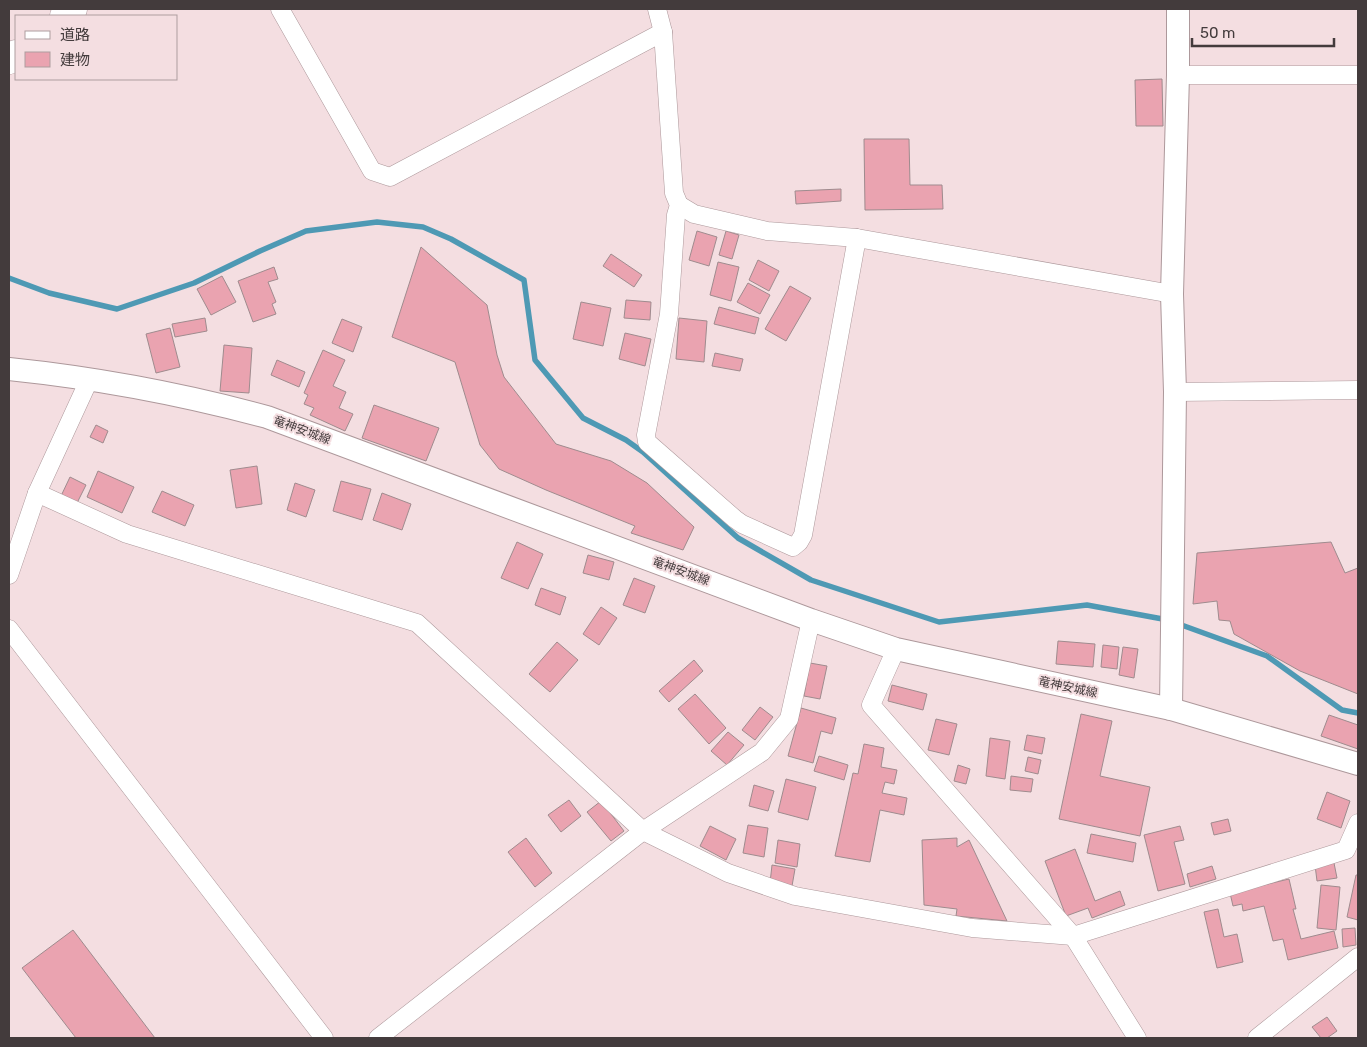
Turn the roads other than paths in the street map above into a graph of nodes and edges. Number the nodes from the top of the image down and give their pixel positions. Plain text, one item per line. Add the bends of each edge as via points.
1 (280, 9) edge
2 (657, 9) edge
3 (1178, 9) edge
4 (663, 32) junction
5 (1358, 74) edge
6 (1178, 75) junction
7 (679, 206) junction
8 (858, 238) junction
9 (1172, 294) junction
10 (9, 369) edge
11 (89, 380) junction
12 (1358, 390) edge
13 (1175, 392) junction
14 (37, 493) junction
15 (9, 575) edge
16 (811, 620) junction
17 (9, 629) edge
18 (896, 649) junction
19 (1171, 709) junction
20 (1358, 764) edge
21 (1358, 822) edge
22 (643, 831) junction
23 (1072, 936) junction
24 (1358, 957) edge
25 (324, 1038) edge
26 (378, 1038) edge
27 (1138, 1038) edge
28 (1257, 1038) edge

1 - 4 street via 372,171 390,176
2 - 4 street
3 - 6 street
4 - 7 street via 674,193
5 - 6 street
6 - 9 street
7 - 8 street via 694,214 767,231
7 - 8 street via 669,314 646,428 648,442 742,524 792,547 803,535
8 - 9 street
9 - 13 street
10 - 11 street, 竜神安城線
11 - 14 street
11 - 16 street, 竜神安城線 via 206,400 267,417
12 - 13 street
13 - 19 street
14 - 15 street
14 - 22 street via 127,534 416,623
16 - 18 street, 竜神安城線
16 - 22 street via 788,719 762,752
17 - 25 street
18 - 19 street, 竜神安城線
18 - 23 street via 871,705
19 - 20 street, 竜神安城線
21 - 23 street via 1346,850
22 - 23 street via 728,873 794,896 972,928
22 - 26 street
23 - 27 street
24 - 28 street

